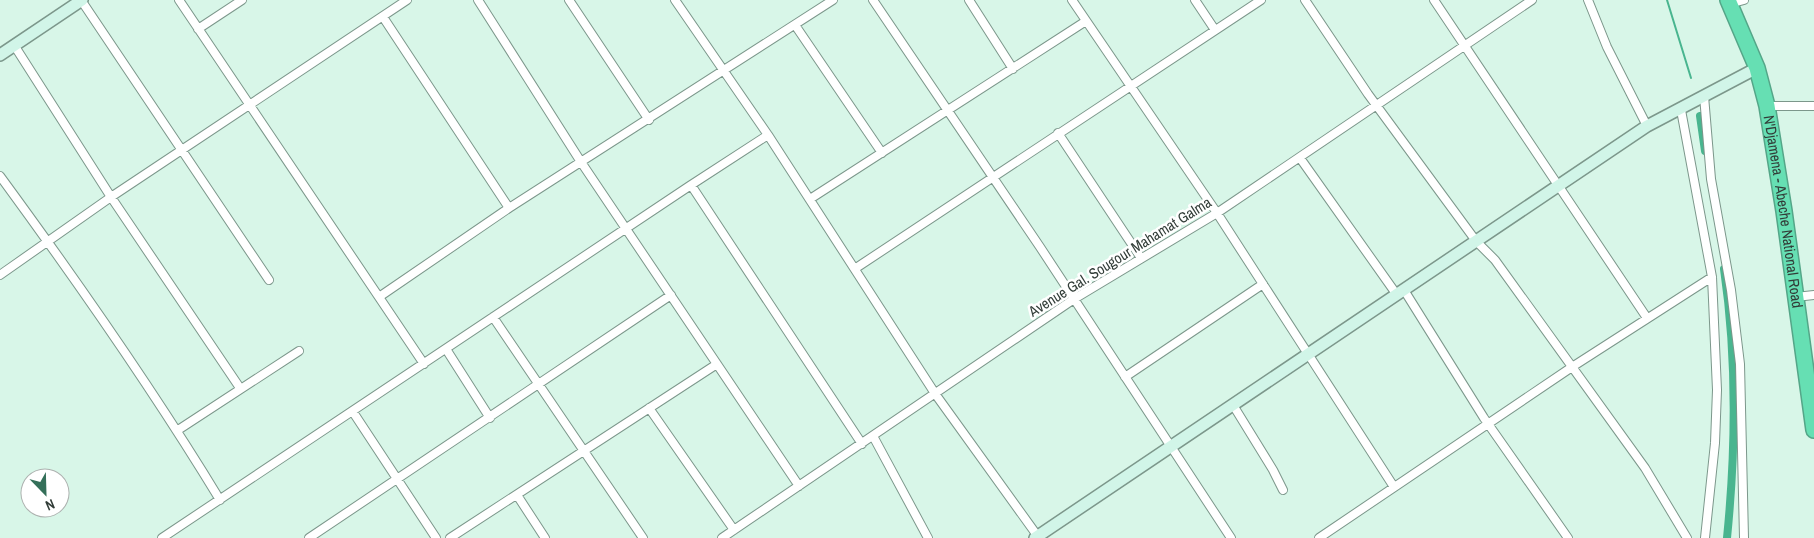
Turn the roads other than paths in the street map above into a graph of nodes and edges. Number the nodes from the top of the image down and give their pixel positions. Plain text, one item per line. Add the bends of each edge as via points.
1 (81, 0) edge
2 (179, 0) edge
3 (242, 0) edge
4 (407, 0) edge
5 (478, 0) edge
6 (569, 0) edge
7 (676, 0) edge
8 (833, 0) edge
9 (873, 0) edge
10 (969, 0) edge
11 (1072, 0) edge
12 (1195, 0) edge
13 (1261, 0) edge
14 (1306, 0) edge
15 (1434, 0) edge
16 (1532, 0) edge
17 (1588, 0) edge
18 (1729, 0) edge
19 (1744, 0) edge
20 (383, 17) junction
21 (1086, 21) junction
22 (795, 25) junction
23 (198, 29) junction
24 (1215, 30) junction
25 (14, 46) junction
26 (1464, 46) junction
27 (0, 55) edge
28 (1757, 68) junction
29 (1013, 69) junction
30 (723, 72) junction
31 (1129, 86) junction
32 (1704, 96) junction
33 (1376, 104) junction
34 (249, 106) junction
35 (1767, 106) junction
36 (1814, 106) edge
37 (1681, 110) junction
38 (948, 112) junction
39 (648, 120) junction
40 (1647, 126) junction
41 (1058, 133) junction
42 (768, 135) junction
43 (182, 151) junction
44 (882, 153) junction
45 (1300, 158) junction
46 (581, 162) junction
47 (0, 176) edge
48 (992, 177) junction
49 (691, 185) junction
50 (1558, 187) junction
51 (111, 197) junction
52 (810, 198) junction
53 (509, 208) junction
54 (1217, 213) junction
55 (627, 228) junction
56 (48, 241) junction
57 (1476, 242) junction
58 (1141, 258) junction
59 (856, 268) junction
60 (0, 275) edge
61 (1712, 277) junction
62 (269, 280) dead end
63 (1263, 284) junction
64 (1400, 292) junction
65 (670, 295) junction
66 (1814, 295) edge
67 (379, 297) junction
68 (1796, 297) junction
69 (1074, 299) junction
70 (493, 317) junction
71 (1647, 318) junction
72 (446, 349) junction
73 (299, 351) dead end
74 (1308, 354) junction
75 (424, 364) junction
76 (717, 364) junction
77 (1572, 367) junction
78 (1126, 377) junction
79 (538, 384) junction
80 (240, 388) junction
81 (936, 394) junction
82 (1233, 405) junction
83 (649, 408) junction
84 (353, 412) junction
85 (490, 418) junction
86 (1488, 424) junction
87 (178, 430) junction
88 (1814, 430) edge
89 (874, 436) junction
90 (862, 444) junction
91 (1172, 448) junction
92 (584, 451) junction
93 (398, 479) junction
94 (799, 486) junction
95 (1394, 487) junction
96 (1283, 490) dead end
97 (517, 495) junction
98 (220, 500) junction
99 (734, 530) junction
100 (1037, 537) edge
101 (162, 538) edge
102 (309, 538) edge
103 (436, 538) edge
104 (450, 538) edge
105 (545, 538) edge
106 (643, 538) edge
107 (722, 538) edge
108 (928, 538) edge
109 (1231, 538) edge
110 (1319, 538) edge
111 (1568, 538) edge
112 (1687, 538) edge
113 (1706, 538) edge
114 (1744, 538) edge

1 - 25 main road
1 - 43 street
2 - 23 street
3 - 23 street
4 - 20 street
5 - 46 street
6 - 39 street
7 - 30 street
8 - 22 street
9 - 38 street
10 - 29 street
11 - 21 street
12 - 24 street
13 - 24 street
14 - 33 street
15 - 26 street
16 - 26 street, Avenue Gal. Sougour Mahamat Galma
17 - 40 street via 1607,47
18 - 19 street via 1732,3
18 - 28 highway, N'Djamena - Abeche National Road
20 - 34 street
20 - 53 street
21 - 29 street
21 - 31 street
22 - 30 street
22 - 44 street
23 - 34 street
24 - 31 street
25 - 27 main road
25 - 51 street
26 - 33 street, Avenue Gal. Sougour Mahamat Galma
26 - 50 street
28 - 32 main road
28 - 35 highway, N'Djamena - Abeche National Road
29 - 38 street
30 - 39 street
30 - 42 street
31 - 41 street
31 - 54 street
32 - 37 main road
32 - 114 street via 1711,179 1731,290 1740,364
33 - 45 street, Avenue Gal. Sougour Mahamat Galma
33 - 57 street
34 - 43 street
34 - 67 street
35 - 36 street
35 - 68 highway, N'Djamena - Abeche National Road
37 - 40 main road
37 - 61 street
38 - 44 street
38 - 48 street
39 - 46 street
40 - 50 main road
41 - 48 street
41 - 58 street
42 - 49 street
42 - 52 street
43 - 51 street
43 - 62 street
44 - 52 street
45 - 54 street, Avenue Gal. Sougour Mahamat Galma
45 - 64 street
46 - 53 street
46 - 55 street
47 - 56 street
48 - 59 street
48 - 69 street
49 - 55 street
49 - 90 street
50 - 57 main road
50 - 71 street
51 - 56 street
51 - 80 street
52 - 59 street
53 - 67 street
54 - 58 street, Avenue Gal. Sougour Mahamat Galma
54 - 63 street
55 - 65 street
55 - 70 street
56 - 60 street
56 - 87 street
57 - 64 main road
57 - 77 street via 1495,260
58 - 69 street, Avenue Gal. Sougour Mahamat Galma
59 - 81 street
61 - 71 street
61 - 113 street via 1717,390
63 - 74 street
63 - 78 street
64 - 74 main road
64 - 86 street
65 - 76 street
65 - 79 street
66 - 68 street
67 - 75 street
68 - 88 highway, N'Djamena - Abeche National Road
69 - 78 street
69 - 81 street, Avenue Gal. Sougour Mahamat Galma
70 - 72 street
70 - 79 street
71 - 77 street
72 - 75 street
72 - 85 street
73 - 80 street
74 - 82 main road
74 - 95 street
75 - 84 street
76 - 83 street
76 - 94 street
77 - 86 street
77 - 112 street via 1645,468
78 - 91 street
79 - 85 street
79 - 92 street
80 - 87 street
81 - 89 street, Avenue Gal. Sougour Mahamat Galma
81 - 100 street
82 - 91 main road
82 - 96 street
83 - 92 street
83 - 99 street
84 - 93 street
84 - 98 street
85 - 93 street
86 - 95 street
86 - 111 street
87 - 98 street
89 - 90 street, Avenue Gal. Sougour Mahamat Galma
89 - 108 street
90 - 94 street, Avenue Gal. Sougour Mahamat Galma
91 - 100 main road
91 - 109 street
92 - 97 street
92 - 106 street
93 - 102 street
93 - 103 street
94 - 99 street, Avenue Gal. Sougour Mahamat Galma
95 - 110 street
97 - 104 street
97 - 105 street
98 - 101 street
99 - 107 street, Avenue Gal. Sougour Mahamat Galma

